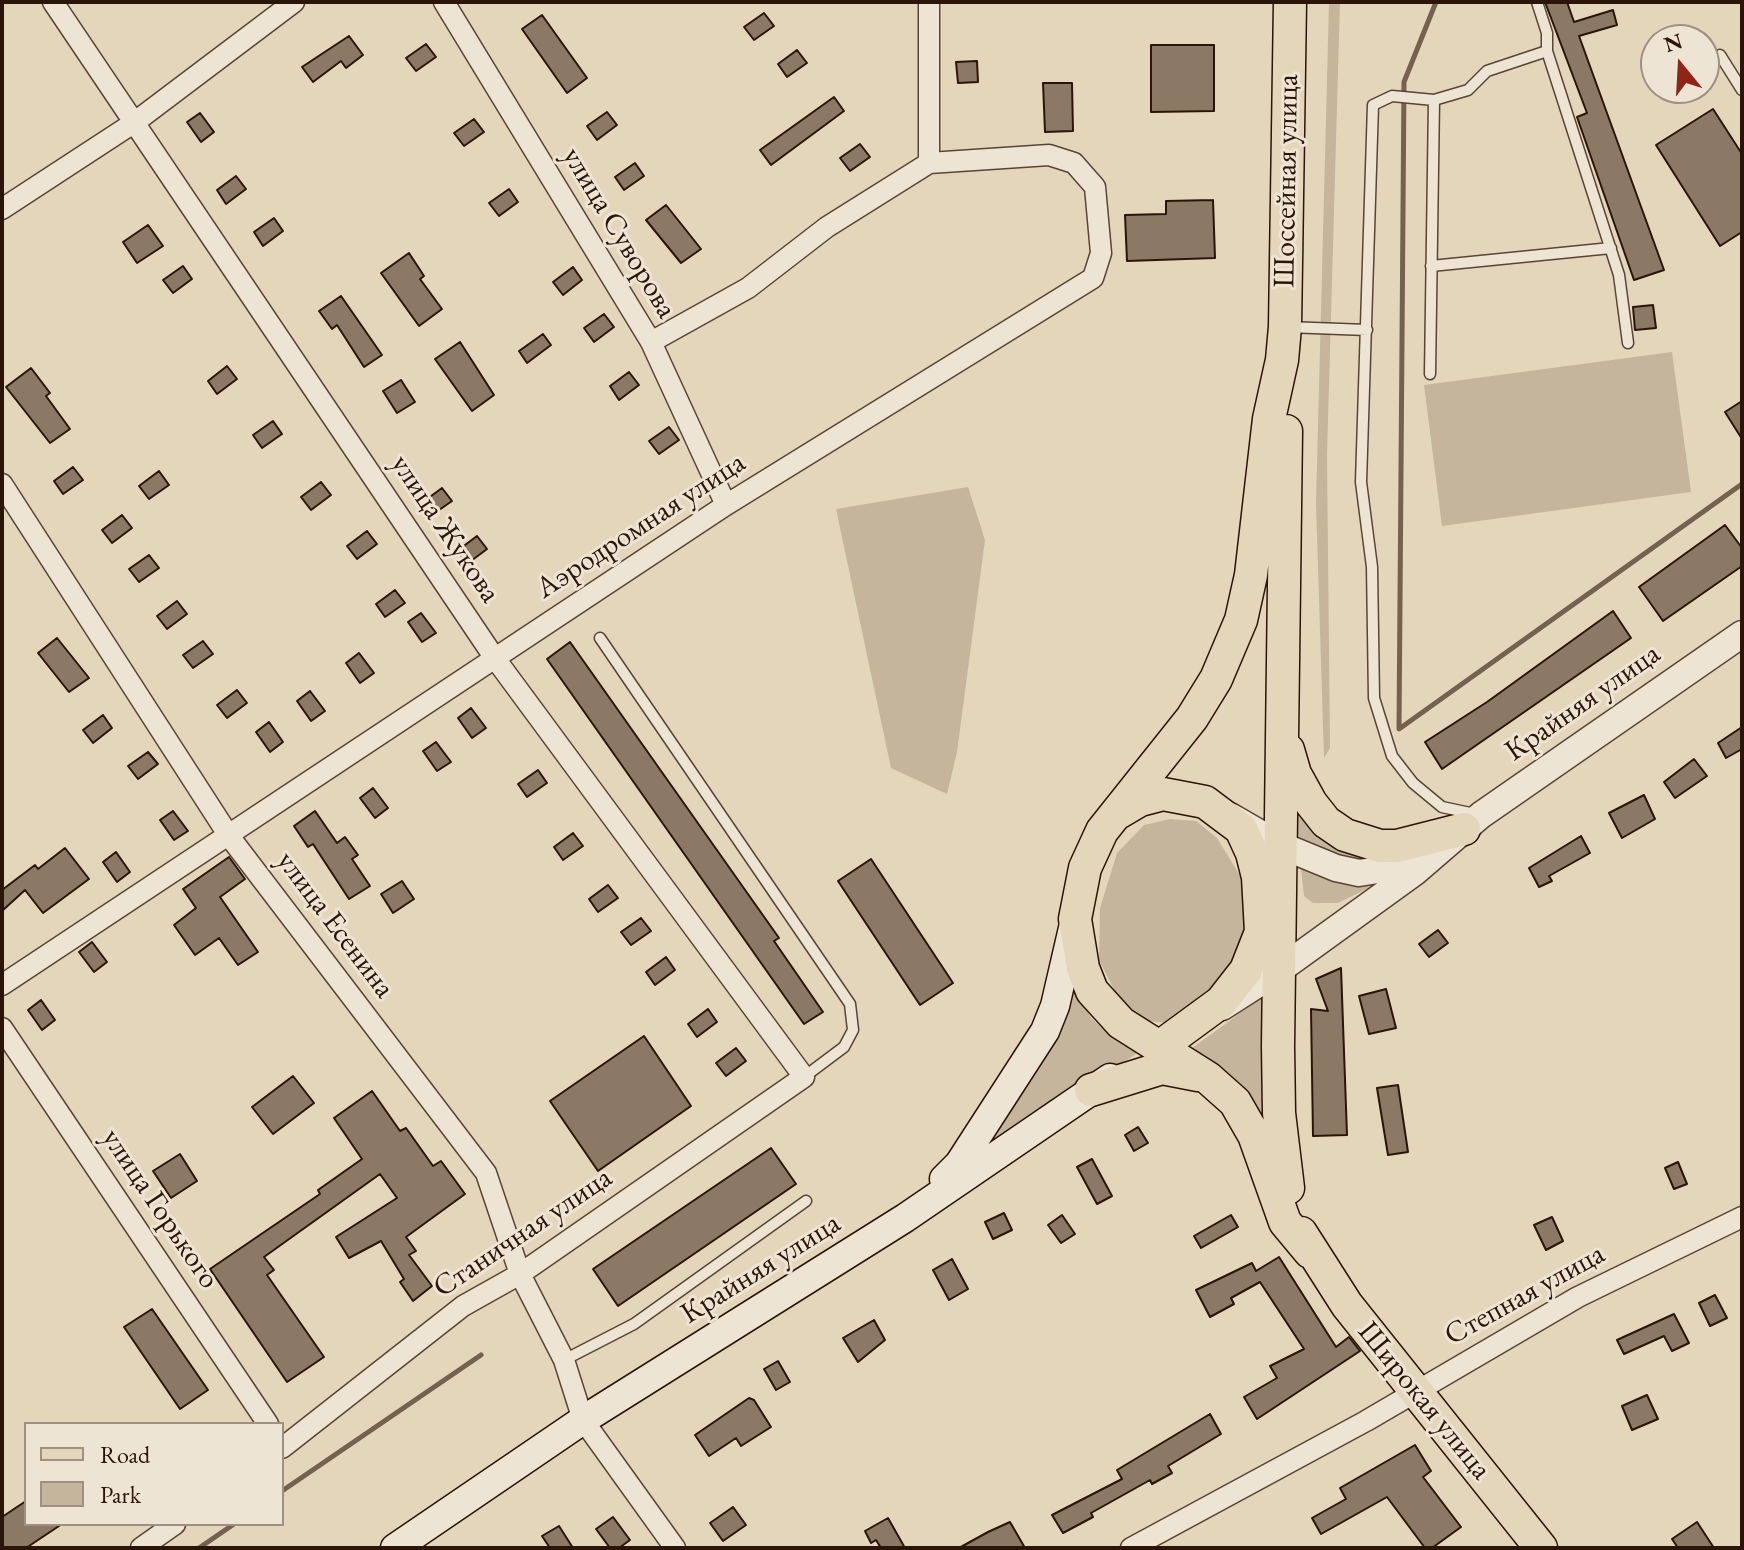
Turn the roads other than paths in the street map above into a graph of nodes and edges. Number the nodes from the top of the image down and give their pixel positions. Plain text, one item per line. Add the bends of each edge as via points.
1 (53, 2) edge
2 (294, 2) edge
3 (444, 2) edge
4 (929, 2) edge
5 (1537, 2) edge
6 (1293, 5) edge
7 (1547, 51) junction
8 (1720, 55) dead end
9 (1742, 90) edge
10 (1434, 100) junction
11 (135, 122) junction
12 (929, 163) junction
13 (2, 209) edge
14 (1611, 248) junction
15 (1431, 266) junction
16 (1285, 327) junction
17 (1367, 330) junction
18 (651, 342) junction
19 (1628, 343) dead end
20 (1282, 360) junction
21 (1430, 374) dead end
22 (2, 484) edge
23 (726, 505) junction
24 (1742, 634) edge
25 (600, 638) dead end
26 (494, 657) junction
27 (1283, 732) junction
28 (1205, 802) junction
29 (1112, 816) junction
30 (1472, 822) junction
31 (229, 836) junction
32 (1280, 845) junction
33 (1258, 877) junction
34 (1075, 919) junction
35 (1279, 924) junction
36 (1278, 971) junction
37 (2, 985) edge
38 (1192, 1026) junction
39 (2, 1028) edge
40 (1161, 1046) junction
41 (804, 1077) junction
42 (1208, 1078) junction
43 (1091, 1090) junction
44 (806, 1201) dead end
45 (1742, 1217) edge
46 (905, 1218) junction
47 (1310, 1252) junction
48 (520, 1274) junction
49 (564, 1360) junction
50 (1415, 1391) junction
51 (583, 1420) junction
52 (267, 1422) edge
53 (284, 1445) edge
54 (172, 1526) edge
55 (141, 1548) edge
56 (395, 1548) edge
57 (675, 1548) edge
58 (1131, 1548) edge
59 (1541, 1548) edge

1 - 11 street, улица Жукова
2 - 11 street
3 - 18 street, улица Суворова
4 - 12 street
5 - 7 lane
6 - 16 main road, Шоссейная улица
7 - 10 lane via 1487,71 1468,90
7 - 14 lane
8 - 9 lane
10 - 15 lane
10 - 17 lane via 1392,96 1373,105
11 - 13 street
11 - 26 street, улица Жукова
12 - 18 street via 827,227 748,288
12 - 23 street, Аэродромная улица via 1049,155 1074,163 1095,187 1101,253 1093,278
14 - 15 lane
14 - 19 lane
15 - 21 lane
16 - 17 lane
16 - 20 main road, Шоссейная улица
17 - 30 lane via 1361,482 1372,567 1374,698 1392,756 1413,783 1442,807
18 - 23 street, улица Суворова
20 - 27 main road
20 - 29 main road via 1241,620 1216,679 1192,718
22 - 31 street, улица Есенина
23 - 26 street, Аэродромная улица
24 - 30 street, Крайняя улица
25 - 41 lane via 850,1004 853,1030 844,1047
26 - 31 street, Аэродромная улица
26 - 41 street, улица Жукова
27 - 30 main road via 1295,774 1311,803 1345,835 1397,846
27 - 32 main road
28 - 29 main road via 1163,794
28 - 32 street
28 - 33 main road via 1241,829
29 - 34 main road via 1085,868
30 - 32 street via 1413,859 1359,873
30 - 36 street via 1415,872
31 - 37 street, Аэродромная улица
31 - 48 street, улица Есенина via 486,1173
32 - 35 main road
33 - 35 main road
33 - 38 main road via 1261,932 1246,970 1221,1002
34 - 40 main road via 1092,991 1121,1023
34 - 46 main road via 1055,1006 1035,1049 959,1164
35 - 36 main road
36 - 38 street
36 - 47 main road via 1282,1145 1290,1200
38 - 40 main road
39 - 52 street, улица Горького
40 - 42 main road
40 - 43 main road, Крайняя улица
41 - 48 street, Станичная улица
42 - 43 main road via 1162,1068
42 - 47 main road via 1242,1113 1285,1222
43 - 46 main road, Крайняя улица
44 - 49 lane via 634,1324
45 - 50 street, Степная улица via 1578,1297
46 - 51 main road, Крайняя улица
47 - 50 main road, Широкая улица
48 - 49 street, улица Есенина
48 - 53 street, Станичная улица via 463,1306
49 - 51 street, улица Есенина
50 - 58 street, Степная улица
50 - 59 main road, Широкая улица
51 - 56 main road, Крайняя улица
51 - 57 street, улица Есенина
54 - 55 street

